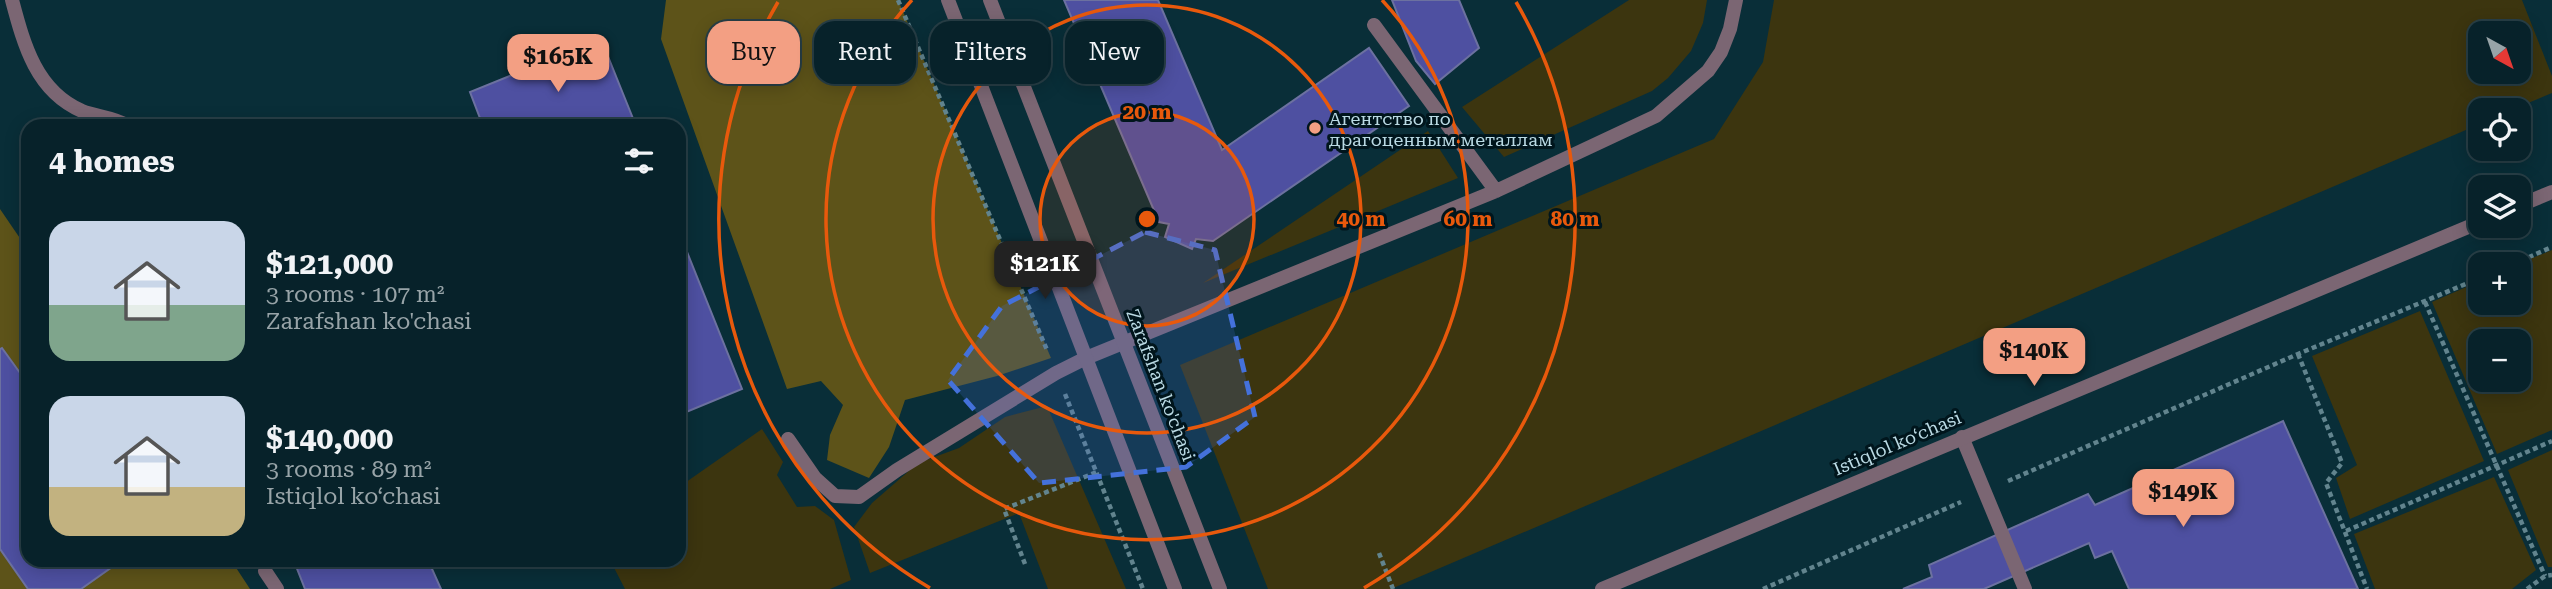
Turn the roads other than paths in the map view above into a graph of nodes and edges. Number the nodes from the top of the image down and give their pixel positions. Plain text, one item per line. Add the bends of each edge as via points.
1 (12, 0) edge
2 (948, 0) edge
3 (990, 0) edge
4 (1736, 0) edge
5 (1374, 24) dead end
6 (108, 119) edge
7 (1496, 191) junction
8 (2552, 192) edge
9 (2531, 201) edge
10 (2468, 227) edge
11 (1124, 343) junction
12 (1086, 358) junction
13 (1962, 437) junction
14 (788, 439) dead end
15 (265, 571) dead end
16 (277, 589) edge
17 (1175, 589) edge
18 (1220, 589) edge
19 (1602, 589) edge
20 (2025, 589) edge

1 - 6 street via 23,44 50,90 66,104
2 - 12 street
3 - 11 street, Zarafshan ko'chasi
4 - 7 street via 1730,29 1708,71 1656,116
5 - 7 street
7 - 11 street
8 - 9 street
10 - 13 street, Istiqlol ko‘chasi
11 - 12 street
11 - 18 street, Zarafshan ko'chasi
12 - 14 street via 859,497 835,496 815,478
12 - 17 street
13 - 19 street, Istiqlol ko‘chasi
13 - 20 street
15 - 16 street

